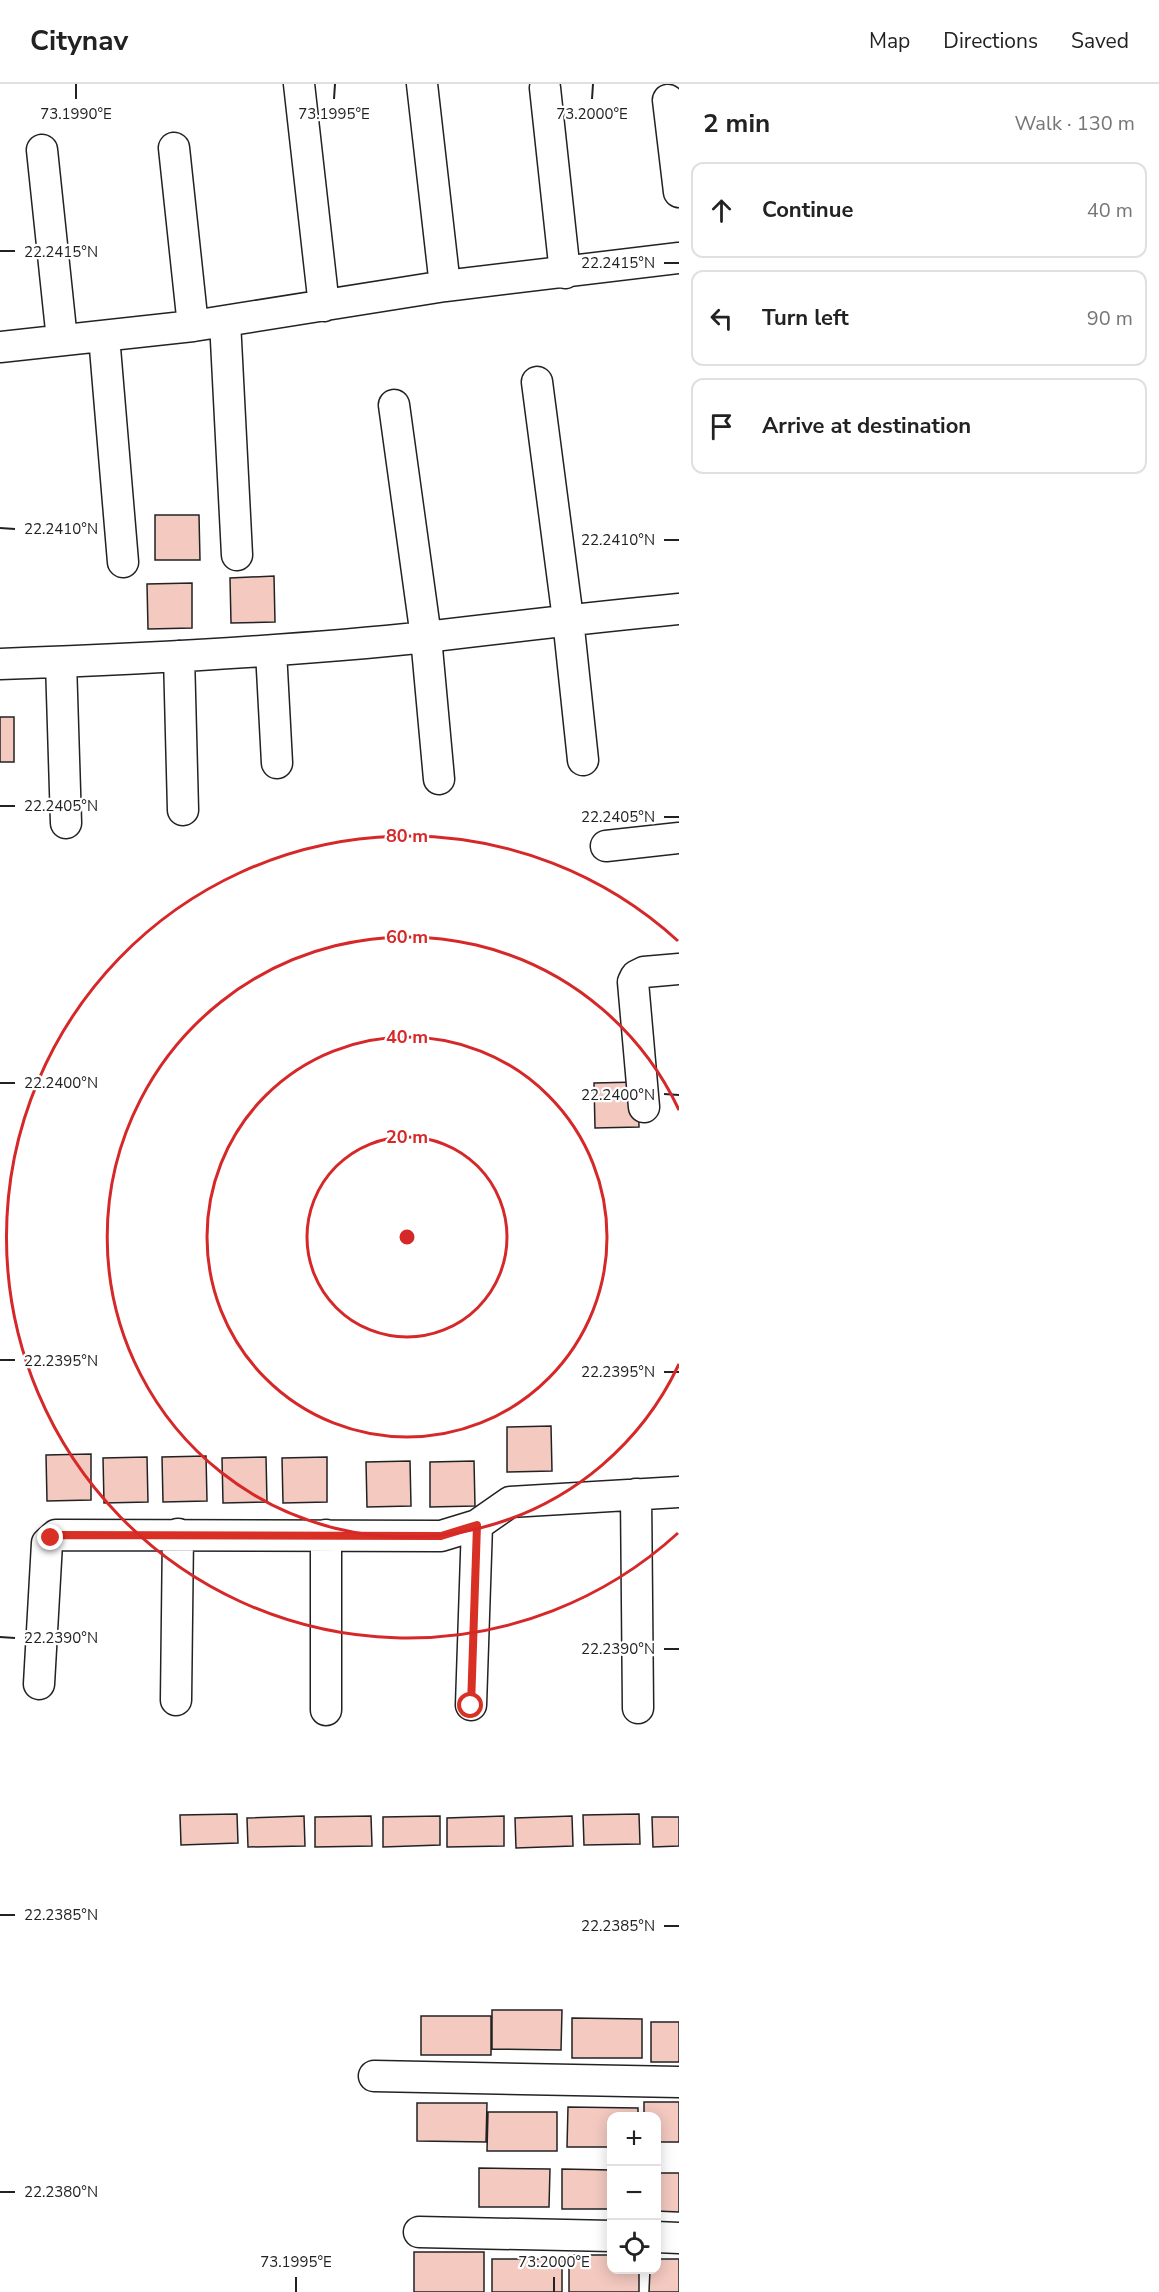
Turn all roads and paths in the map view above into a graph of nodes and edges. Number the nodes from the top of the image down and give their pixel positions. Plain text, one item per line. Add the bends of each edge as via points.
1 (299, 84) edge
2 (422, 84) edge
3 (545, 88) dead end
4 (668, 100) dead end
5 (174, 148) dead end
6 (42, 150) dead end
7 (679, 192) edge
8 (679, 258) edge
9 (565, 273) junction
10 (445, 286) junction
11 (324, 306) junction
12 (225, 321) junction
13 (194, 326) junction
14 (104, 336) junction
15 (62, 340) junction
16 (0, 347) edge
17 (537, 382) dead end
18 (394, 405) dead end
19 (237, 555) dead end
20 (123, 562) dead end
21 (679, 609) edge
22 (568, 619) junction
23 (426, 637) junction
24 (271, 651) junction
25 (179, 656) junction
26 (61, 662) junction
27 (0, 664) edge
28 (583, 760) dead end
29 (277, 763) dead end
30 (439, 779) dead end
31 (183, 810) dead end
32 (66, 823) dead end
33 (679, 838) edge
34 (606, 846) dead end
35 (679, 969) edge
36 (644, 1107) dead end
37 (679, 1492) edge
38 (636, 1494) junction
39 (477, 1525) junction
40 (178, 1534) junction
41 (326, 1535) junction
42 (39, 1684) dead end
43 (176, 1700) dead end
44 (471, 1706) dead end
45 (638, 1708) dead end
46 (326, 1710) dead end
47 (374, 2076) dead end
48 (679, 2082) edge
49 (419, 2232) dead end
50 (607, 2236) edge
51 (661, 2237) edge
52 (679, 2238) edge

1 - 11 street
2 - 10 street
3 - 9 street
4 - 7 street
5 - 13 street
6 - 15 street
8 - 9 street
9 - 10 street
10 - 11 street
11 - 12 street
12 - 13 street
12 - 19 street
13 - 14 street
14 - 15 street
14 - 20 street
15 - 16 street
17 - 22 street
18 - 23 street
21 - 22 street
22 - 23 street
22 - 28 street
23 - 24 street
23 - 30 street
24 - 25 street
24 - 29 street
25 - 26 street
25 - 31 street
26 - 27 street
26 - 32 street
33 - 34 street
35 - 36 street via 644,972 633,982
37 - 38 street
38 - 39 street via 510,1502
38 - 45 street
39 - 41 street via 441,1536
39 - 44 street
40 - 41 street
40 - 42 street via 51,1538 47,1543
40 - 43 street
41 - 46 street
47 - 48 street
49 - 50 street
51 - 52 street

